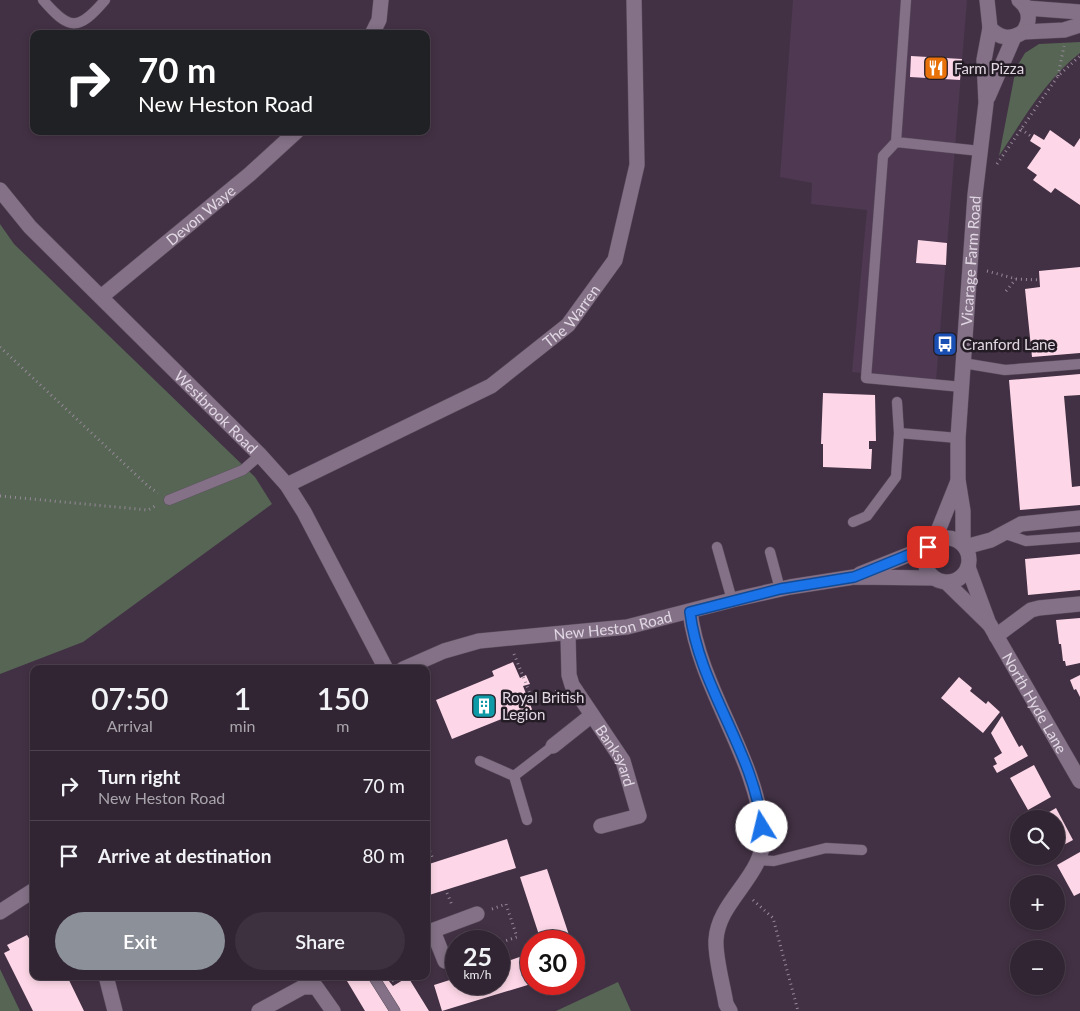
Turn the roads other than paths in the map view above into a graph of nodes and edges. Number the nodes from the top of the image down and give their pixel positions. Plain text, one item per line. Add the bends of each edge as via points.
1 (43, 0) edge
2 (105, 0) edge
3 (381, 0) edge
4 (634, 0) edge
5 (906, 0) edge
6 (991, 3) edge
7 (1023, 4) edge
8 (1080, 12) edge
9 (1080, 25) edge
10 (990, 28) junction
11 (374, 30) edge
12 (1018, 35) junction
13 (986, 103) junction
14 (293, 135) edge
15 (896, 142) junction
16 (980, 151) junction
17 (0, 190) edge
18 (101, 297) junction
19 (963, 363) junction
20 (1080, 364) edge
21 (962, 387) junction
22 (897, 402) dead end
23 (899, 433) junction
24 (958, 438) junction
25 (260, 455) junction
26 (958, 480) junction
27 (287, 485) junction
28 (169, 500) road end
29 (1080, 518) edge
30 (853, 522) dead end
31 (1003, 533) junction
32 (1080, 537) edge
33 (931, 544) junction
34 (964, 546) junction
35 (717, 547) dead end
36 (770, 552) dead end
37 (968, 567) junction
38 (854, 577) junction
39 (940, 580) junction
40 (780, 589) junction
41 (732, 600) junction
42 (1080, 604) edge
43 (690, 612) junction
44 (993, 631) junction
45 (568, 635) junction
46 (384, 665) edge
47 (413, 665) edge
48 (592, 715) junction
49 (552, 746) joint
50 (480, 761) dead end
51 (514, 776) junction
52 (1080, 781) edge
53 (527, 820) dead end
54 (601, 826) dead end
55 (862, 850) dead end
56 (758, 860) junction
57 (30, 893) edge
58 (0, 912) edge
59 (477, 914) road end
60 (430, 932) edge
61 (430, 934) edge
62 (445, 961) dead end
63 (107, 980) edge
64 (376, 980) edge
65 (115, 1011) edge
66 (259, 1011) edge
67 (333, 1011) edge
68 (395, 1011) edge
69 (730, 1011) edge

1 - 2 lane via 60,20 70,24 91,17
3 - 11 street via 379,20
4 - 27 street, The Warren via 637,165 615,260 568,326 491,386
5 - 15 lane
6 - 10 street, Vicarage Farm Road via 987,16
7 - 8 street
7 - 12 street, Vicarage Farm Road via 1029,20
9 - 12 street
10 - 12 street via 1003,38
10 - 13 street, Vicarage Farm Road via 984,60
12 - 13 street, Vicarage Farm Road
13 - 16 street, Vicarage Farm Road
14 - 18 street, Devon Waye
15 - 16 lane
15 - 21 lane via 883,156 866,378
16 - 19 street, Vicarage Farm Road
17 - 18 street, Westbrook Road via 30,227
18 - 25 street, Westbrook Road
19 - 20 lane via 1005,370
19 - 21 street, Vicarage Farm Road
21 - 24 street, Vicarage Farm Road
22 - 23 lane
23 - 24 lane
23 - 30 lane via 896,477 867,516
24 - 26 street, Vicarage Farm Road
25 - 27 street, Westbrook Road
25 - 28 lane via 242,470
26 - 33 street, Vicarage Farm Road
26 - 34 street, Vicarage Farm Road
27 - 46 street, Westbrook Road
29 - 31 street via 1021,524
31 - 32 lane via 1026,542
31 - 34 street via 991,540
33 - 34 street via 949,537
33 - 38 street, New Heston Road
33 - 39 street via 925,553 925,567
34 - 37 street
35 - 41 lane
36 - 40 lane
37 - 39 street via 960,578
37 - 44 street, North Hyde Lane
38 - 39 street, New Heston Road
38 - 40 street, New Heston Road
39 - 44 street, North Hyde Lane
40 - 41 street, New Heston Road
41 - 43 street, New Heston Road
42 - 44 street via 1031,610
43 - 45 street, New Heston Road via 627,628
43 - 56 street via 694,640 756,791 763,837
44 - 52 street, North Hyde Lane
45 - 47 street, New Heston Road via 480,641
45 - 48 street, Banksyard via 569,675
48 - 49 street
48 - 54 street, Banksyard via 623,761 639,816
49 - 51 lane
50 - 51 lane
51 - 53 lane
55 - 56 lane via 826,848 774,861
56 - 69 street via 723,916 716,940 726,1004
57 - 58 street
59 - 60 street
61 - 62 street
63 - 65 street
64 - 68 lane
66 - 67 street via 303,987 316,987

